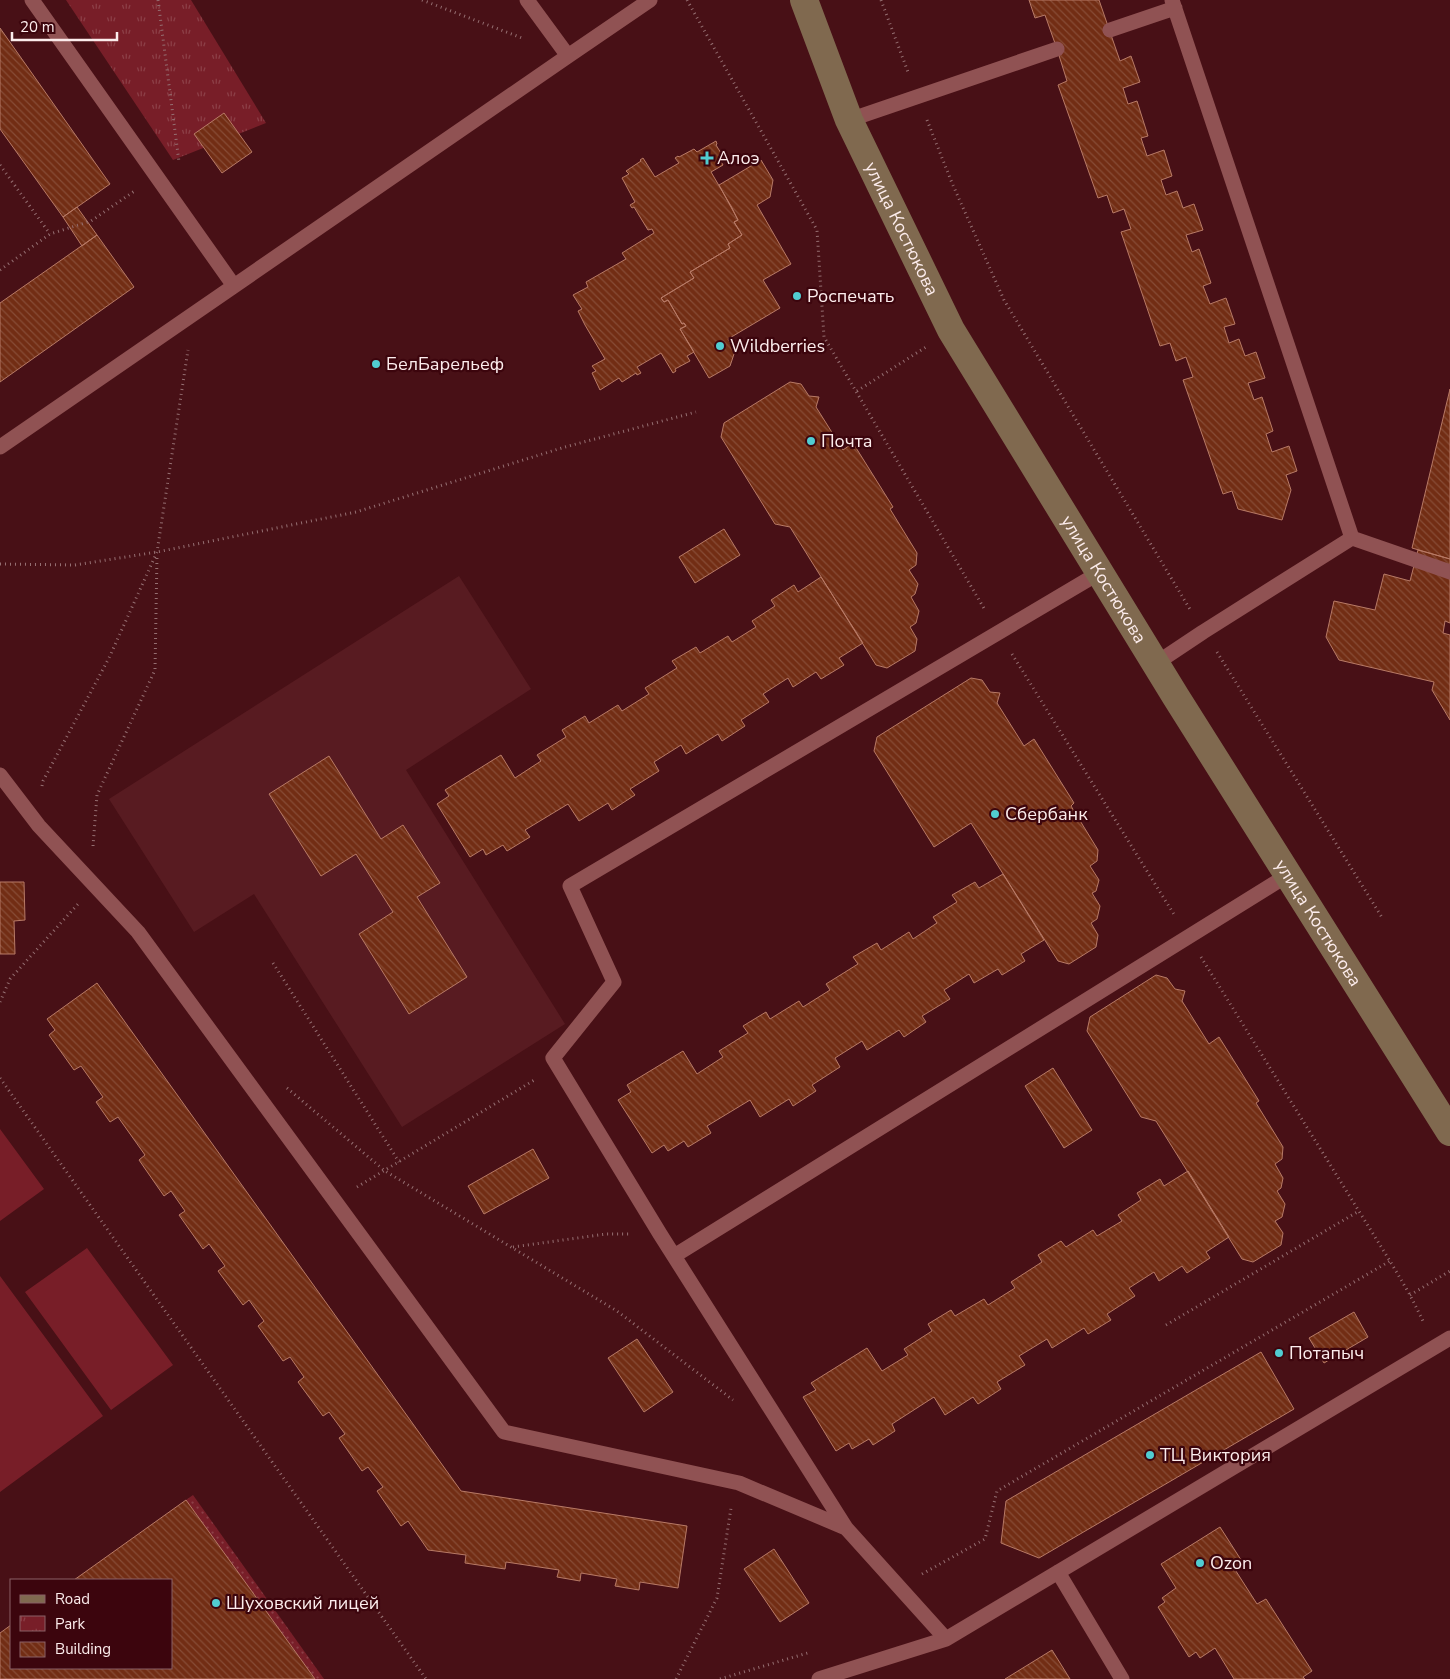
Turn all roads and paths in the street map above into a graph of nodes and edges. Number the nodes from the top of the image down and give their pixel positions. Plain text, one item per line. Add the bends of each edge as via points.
1 (32, 0) edge
2 (158, 0) edge
3 (422, 0) edge
4 (527, 0) edge
5 (650, 0) edge
6 (687, 0) edge
7 (804, 0) edge
8 (881, 0) edge
9 (1173, 4) edge
10 (1110, 30) dead end
11 (522, 39) dead end
12 (1057, 49) dead end
13 (568, 56) junction
14 (918, 97) junction
15 (850, 120) junction
16 (0, 165) edge
17 (180, 170) dead end
18 (143, 186) dead end
19 (50, 234) junction
20 (0, 270) edge
21 (234, 286) junction
22 (193, 314) junction
23 (926, 346) dead end
24 (857, 391) junction
25 (696, 412) dead end
26 (0, 447) edge
27 (1352, 538) junction
28 (158, 552) junction
29 (0, 564) edge
30 (1450, 572) edge
31 (1099, 573) junction
32 (1204, 632) junction
33 (999, 633) junction
34 (1156, 664) junction
35 (0, 775) edge
36 (39, 826) junction
37 (1288, 875) junction
38 (90, 880) junction
39 (1383, 919) dead end
40 (1188, 938) junction
41 (273, 963) dead end
42 (0, 1002) edge
43 (558, 1066) junction
44 (0, 1078) edge
45 (286, 1088) dead end
46 (1450, 1132) edge
47 (399, 1162) junction
48 (385, 1171) junction
49 (335, 1200) junction
50 (1359, 1211) junction
51 (660, 1234) junction
52 (512, 1247) junction
53 (674, 1256) junction
54 (1390, 1261) junction
55 (1450, 1271) edge
56 (1410, 1295) junction
57 (1166, 1326) dead end
58 (1450, 1338) edge
59 (1436, 1346) junction
60 (734, 1401) dead end
61 (739, 1483) junction
62 (846, 1528) junction
63 (1058, 1572) junction
64 (898, 1588) junction
65 (946, 1639) junction
66 (426, 1679) edge
67 (676, 1679) edge
68 (819, 1679) edge
69 (1122, 1679) edge

1 - 21 lane
2 - 17 path
3 - 11 path
4 - 13 lane
5 - 13 lane
6 - 24 path via 817,230 824,337
7 - 15 main road, улица Костюкова
8 - 14 path
9 - 10 lane
9 - 27 lane
12 - 14 lane
13 - 21 lane
14 - 15 lane
14 - 32 path via 1004,300
15 - 31 main road, улица Костюкова via 950,330
16 - 19 path
18 - 19 path via 92,221
19 - 20 path
21 - 22 lane
22 - 26 lane
22 - 28 path
23 - 24 path
24 - 33 path
25 - 28 path via 356,512
27 - 30 lane
27 - 32 lane
28 - 29 path via 75,565
28 - 36 path via 109,658 43,781
28 - 38 path via 155,670 97,795
31 - 33 lane
31 - 34 main road, улица Костюкова
32 - 34 lane
32 - 39 path
33 - 40 path
33 - 43 lane via 570,886 614,982 553,1058
34 - 37 main road, улица Костюкова
35 - 36 lane
36 - 38 lane
37 - 40 lane
37 - 46 main road, улица Костюкова
38 - 42 path via 79,903 10,979
38 - 49 lane via 138,932
40 - 50 path
40 - 53 lane
41 - 47 path
43 - 47 path
43 - 51 lane
44 - 66 path
45 - 48 path
47 - 48 path
48 - 49 path
48 - 52 path
49 - 61 lane via 504,1432
50 - 54 path
50 - 57 path
51 - 52 path via 606,1234
51 - 53 lane
52 - 60 path via 617,1311
53 - 62 lane
54 - 56 path
54 - 64 path via 997,1491 984,1539
55 - 56 path
56 - 59 path
58 - 59 lane
59 - 63 lane
61 - 62 lane
61 - 67 path via 732,1506 717,1598
62 - 64 lane
63 - 65 lane
63 - 69 lane
64 - 65 lane
65 - 68 lane

